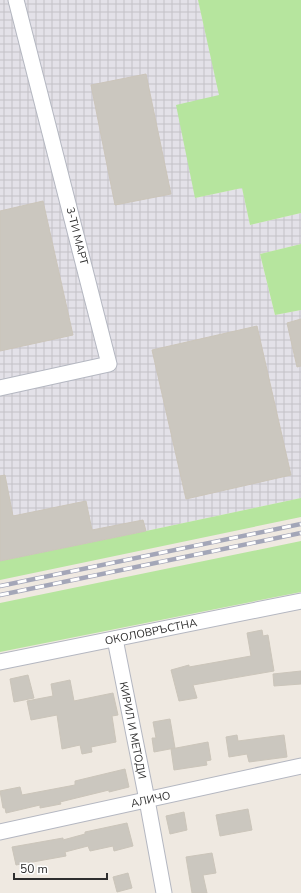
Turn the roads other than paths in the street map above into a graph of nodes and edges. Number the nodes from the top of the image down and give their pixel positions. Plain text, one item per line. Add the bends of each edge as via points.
1 (16, 0) edge
2 (0, 388) edge
3 (301, 601) edge
4 (115, 638) junction
5 (0, 662) edge
6 (301, 766) edge
7 (147, 800) junction
8 (0, 832) edge
9 (164, 893) edge

1 - 2 street, 3-ТИ МАРТ via 109,364
3 - 4 street, ОКОЛОВРЪСТНА
4 - 5 street, ОКОЛОВРЪСТНА
4 - 7 street, КИРИЛ И МЕТОДИ
6 - 7 street, АЛИЧО
7 - 8 street, АЛИЧО
7 - 9 street, КИРИЛ И МЕТОДИ

